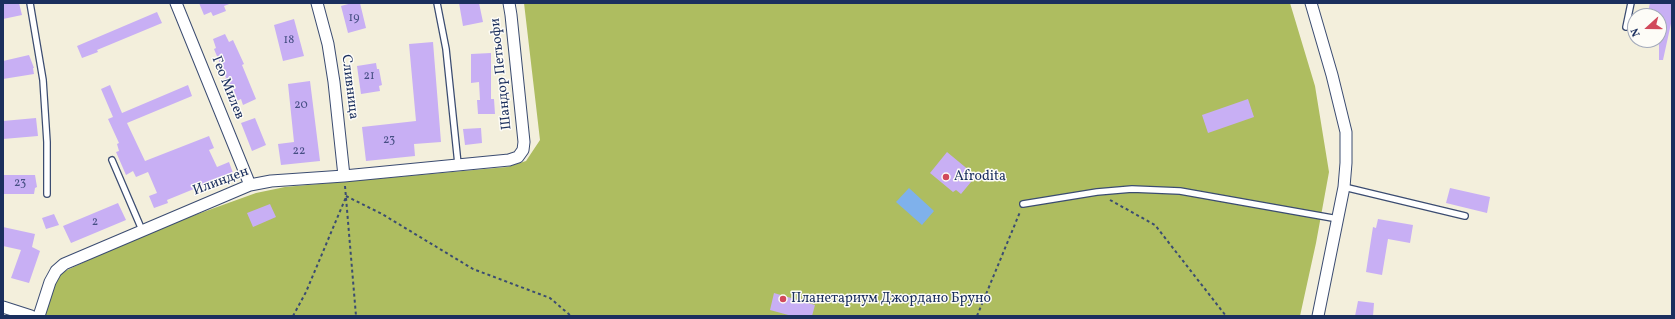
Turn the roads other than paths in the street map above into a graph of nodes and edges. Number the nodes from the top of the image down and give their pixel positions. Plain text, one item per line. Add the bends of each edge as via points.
1 (30, 3) edge
2 (176, 3) edge
3 (317, 3) edge
4 (437, 3) edge
5 (509, 3) edge
6 (1311, 3) edge
7 (1631, 3) edge
8 (1626, 27) dead end
9 (524, 142) joint
10 (112, 160) dead end
11 (458, 164) junction
12 (344, 176) junction
13 (250, 185) junction
14 (1344, 187) junction
15 (47, 194) dead end
16 (1023, 204) road end
17 (1465, 216) dead end
18 (1338, 219) junction
19 (142, 230) junction
20 (3, 307) edge
21 (31, 316) edge
22 (39, 316) edge
23 (1318, 316) edge

1 - 15 lane via 43,80
2 - 13 street, Гео Милев
3 - 12 street, Сливница via 328,44 334,82
4 - 11 lane via 446,49
5 - 9 street, Шандор Петьофи
6 - 14 street via 1346,132
7 - 8 lane
9 - 11 street, Илинден via 523,150 518,157 509,160
10 - 19 lane
11 - 12 street, Илинден
12 - 13 street, Илинден
13 - 19 street, Илинден
14 - 17 lane
14 - 18 street
16 - 18 lane via 1097,192 1180,191
18 - 23 street
19 - 22 street, Илинден via 64,264 56,271 50,282
20 - 21 street

